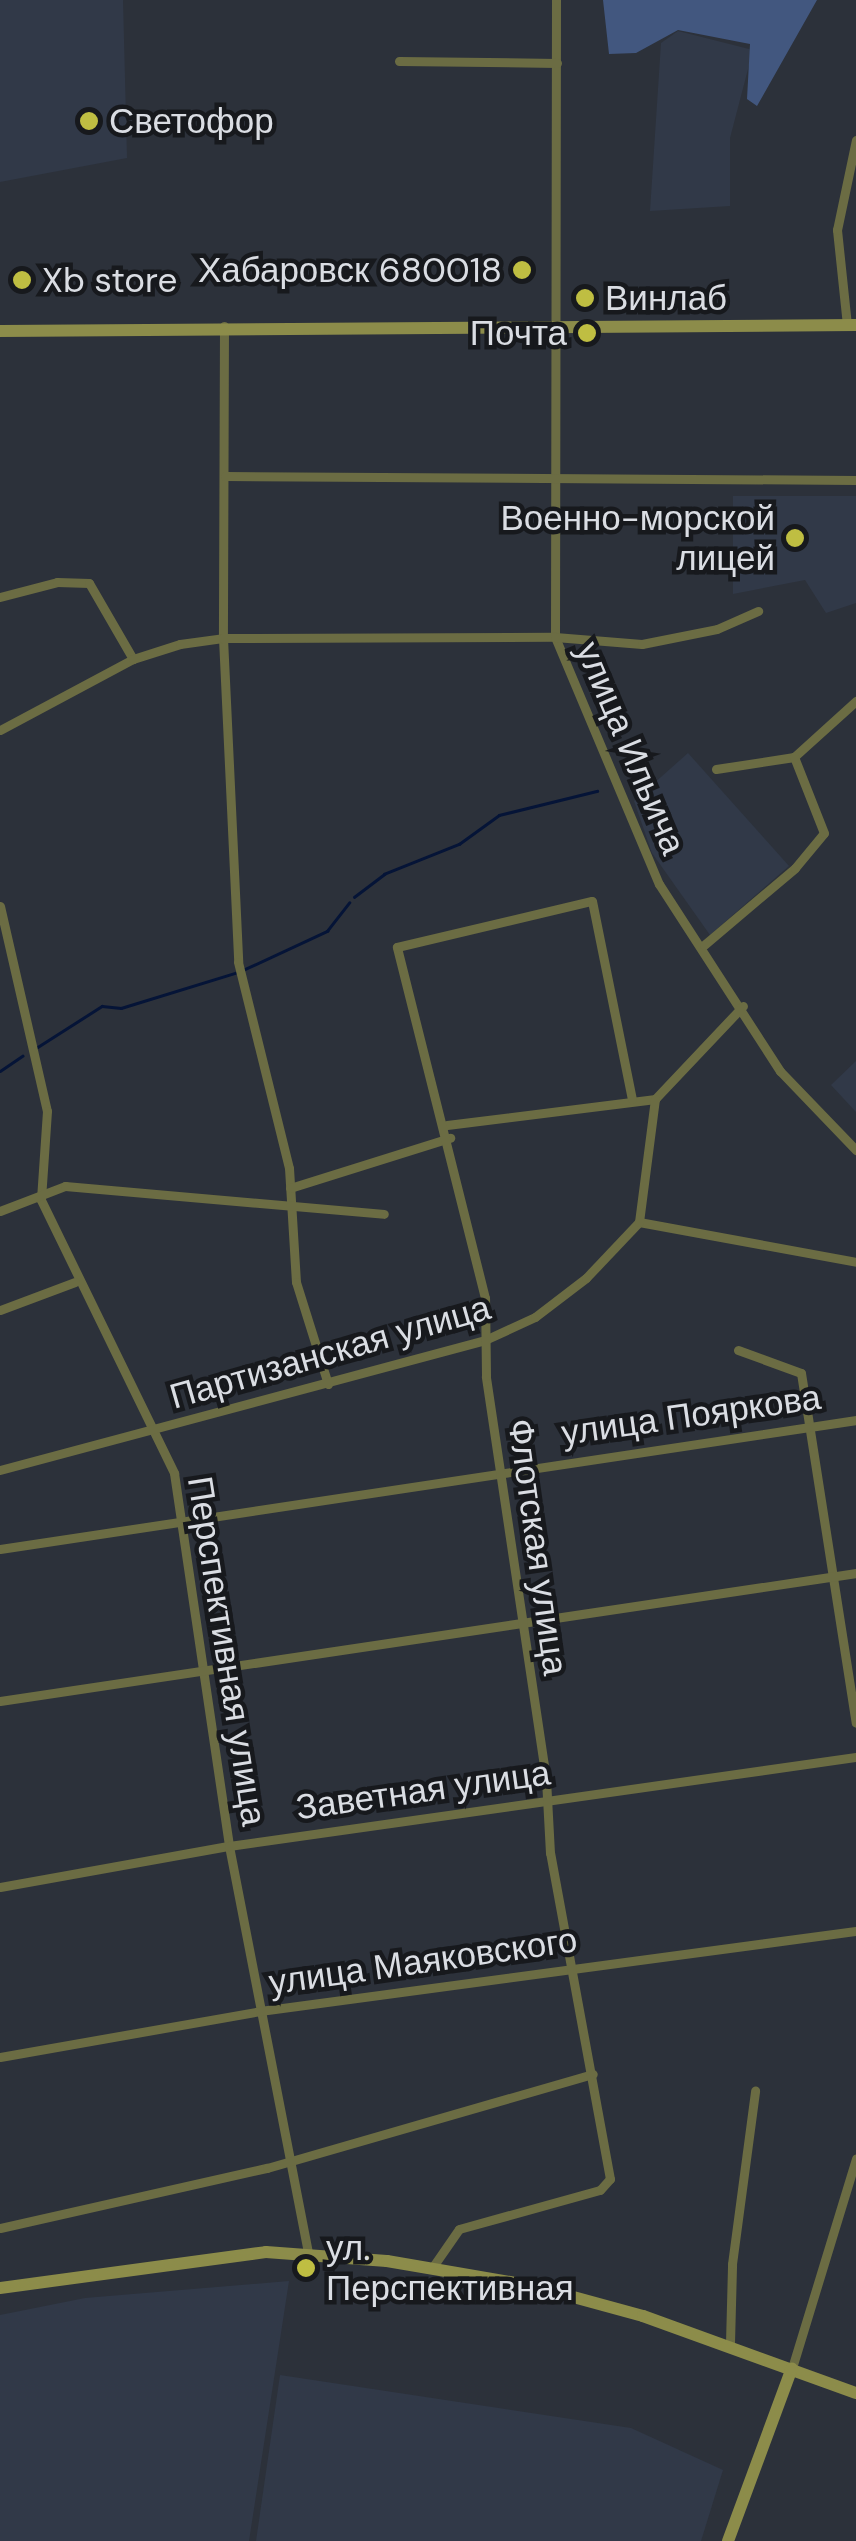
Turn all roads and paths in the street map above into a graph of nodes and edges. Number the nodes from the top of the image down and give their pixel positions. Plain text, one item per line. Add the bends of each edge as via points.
1 (556, 0) edge
2 (400, 61) dead end
3 (557, 63) junction
4 (856, 140) edge
5 (852, 325) edge
6 (224, 326) junction
7 (558, 326) junction
8 (0, 331) edge
9 (225, 476) junction
10 (856, 480) edge
11 (552, 481) junction
12 (0, 597) edge
13 (758, 612) dead end
14 (555, 637) junction
15 (223, 638) junction
16 (133, 660) junction
17 (856, 701) edge
18 (0, 730) edge
19 (794, 757) junction
20 (716, 769) dead end
21 (0, 906) edge
22 (704, 945) junction
23 (743, 1006) junction
24 (632, 1098) junction
25 (655, 1099) junction
26 (447, 1125) junction
27 (450, 1138) junction
28 (856, 1150) edge
29 (290, 1188) junction
30 (38, 1192) junction
31 (289, 1203) junction
32 (0, 1211) edge
33 (384, 1214) dead end
34 (639, 1222) junction
35 (856, 1262) edge
36 (75, 1282) junction
37 (0, 1310) edge
38 (485, 1340) junction
39 (738, 1350) dead end
40 (328, 1384) junction
41 (856, 1420) edge
42 (807, 1426) junction
43 (155, 1430) junction
44 (0, 1470) edge
45 (498, 1471) junction
46 (183, 1521) junction
47 (0, 1549) edge
48 (856, 1574) edge
49 (834, 1576) junction
50 (520, 1625) junction
51 (204, 1668) junction
52 (0, 1701) edge
53 (856, 1723) edge
54 (856, 1757) edge
55 (546, 1800) junction
56 (229, 1846) junction
57 (0, 1886) edge
58 (856, 1932) edge
59 (570, 1970) junction
60 (260, 2011) junction
61 (0, 2057) edge
62 (592, 2074) junction
63 (755, 2091) dead end
64 (856, 2159) edge
65 (291, 2161) junction
66 (0, 2228) edge
67 (308, 2254) junction
68 (432, 2268) junction
69 (0, 2288) edge
70 (730, 2343) junction
71 (792, 2368) junction
72 (856, 2393) edge
73 (728, 2541) edge

1 - 3 street, улица Ильича
2 - 3 street
3 - 7 street, улица Ильича
4 - 5 street via 838,230
5 - 7 main road
6 - 7 main road
6 - 8 main road
6 - 9 street
7 - 11 street, улица Ильича
9 - 11 street
9 - 15 street
10 - 11 street
11 - 14 street, улица Ильича
12 - 16 street via 57,582 90,582
13 - 14 street via 717,630 656,642
14 - 15 street
14 - 22 street, улица Ильича via 644,855
15 - 16 street
15 - 29 street via 238,962
16 - 18 street
17 - 19 street
19 - 20 street
19 - 22 street via 824,833 795,868
21 - 30 street, Перспективная улица via 46,1100
22 - 23 street, улица Ильича
23 - 25 street
23 - 28 street, улица Ильича via 780,1071
24 - 25 street
24 - 26 street
24 - 26 street, Флотская улица via 592,901 397,946
25 - 34 street
26 - 27 street, Флотская улица
27 - 29 street
27 - 38 street, Флотская улица via 486,1298
29 - 31 street
30 - 31 street via 65,1186
30 - 32 street
30 - 36 street, Перспективная улица
31 - 33 street
31 - 40 street via 296,1282
34 - 35 street
34 - 38 street, Партизанская улица via 567,1295
36 - 37 street
36 - 43 street, Перспективная улица
38 - 40 street, Партизанская улица
38 - 45 street, Флотская улица
39 - 42 street via 797,1368
40 - 43 street, Партизанская улица
41 - 42 street, улица Пояркова
42 - 45 street, улица Пояркова
42 - 49 street
43 - 44 street, Партизанская улица
43 - 46 street, Перспективная улица via 169,1457
45 - 46 street, улица Пояркова
45 - 50 street, Флотская улица
46 - 47 street, улица Пояркова
46 - 51 street, Перспективная улица
48 - 49 street
49 - 50 street
49 - 53 street
50 - 51 street
50 - 55 street, Флотская улица
51 - 52 street
51 - 56 street, Перспективная улица
54 - 55 street, Заветная улица
55 - 56 street, Заветная улица
55 - 59 street, Флотская улица
56 - 57 street, Заветная улица
56 - 60 street, Перспективная улица
58 - 59 street, улица Маяковского
59 - 60 street, улица Маяковского
59 - 62 street, Флотская улица
60 - 61 street, улица Маяковского
60 - 65 street, Перспективная улица
62 - 65 street
62 - 68 street, Флотская улица via 610,2179 600,2190 458,2229
63 - 70 street via 732,2264
64 - 71 street
65 - 66 street
65 - 67 street, Перспективная улица
67 - 68 main road
67 - 69 main road via 266,2252
68 - 70 main road via 533,2286
70 - 71 main road
71 - 72 main road
71 - 73 main road

